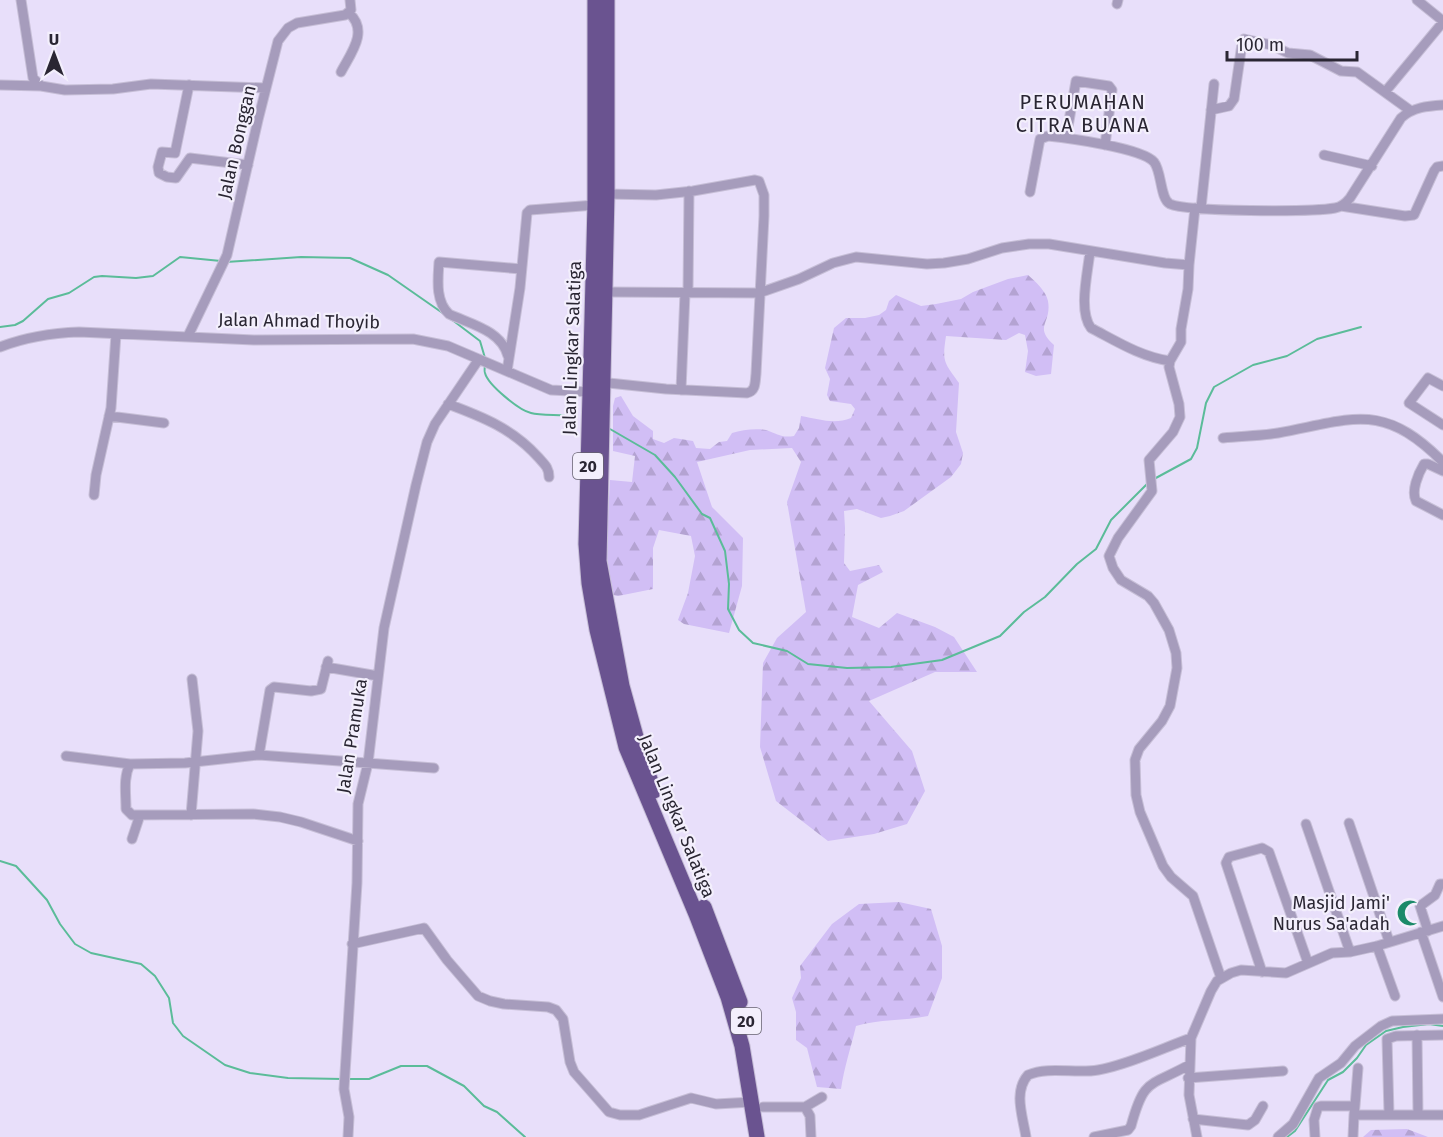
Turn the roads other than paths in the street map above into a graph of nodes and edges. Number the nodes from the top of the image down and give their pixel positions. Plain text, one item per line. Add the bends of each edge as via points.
1 (21, 0) edge
2 (350, 0) edge
3 (595, 0) edge
4 (607, 0) edge
5 (1417, 0) edge
6 (349, 13) junction
7 (1443, 21) edge
8 (341, 72) dead end
9 (1214, 84) dead end
10 (0, 85) edge
11 (189, 85) junction
12 (41, 86) junction
13 (266, 88) junction
14 (1385, 92) junction
15 (1443, 105) edge
16 (1211, 110) junction
17 (1411, 111) junction
18 (1066, 138) junction
19 (1105, 145) junction
20 (175, 153) junction
21 (1324, 155) dead end
22 (190, 158) junction
23 (248, 165) junction
24 (1371, 166) junction
25 (1443, 166) edge
26 (689, 191) junction
27 (1030, 192) dead end
28 (607, 194) junction
29 (595, 205) junction
30 (1341, 206) junction
31 (1198, 208) junction
32 (1090, 251) junction
33 (1189, 265) junction
34 (521, 269) junction
35 (606, 292) junction
36 (759, 292) junction
37 (686, 293) junction
38 (116, 334) junction
39 (189, 336) junction
40 (0, 347) edge
41 (508, 357) junction
42 (483, 360) junction
43 (1170, 361) junction
44 (507, 371) junction
45 (595, 385) junction
46 (1443, 386) edge
47 (681, 390) junction
48 (448, 404) junction
49 (109, 416) junction
50 (164, 423) dead end
51 (1443, 425) edge
52 (1223, 438) dead end
53 (1443, 462) edge
54 (1443, 471) edge
55 (549, 477) dead end
56 (94, 495) dead end
57 (1443, 515) edge
58 (378, 676) junction
59 (192, 680) dead end
60 (259, 755) junction
61 (66, 756) dead end
62 (196, 762) junction
63 (368, 763) junction
64 (130, 764) junction
65 (434, 768) dead end
66 (140, 815) junction
67 (191, 815) junction
68 (1349, 823) dead end
69 (1306, 824) dead end
70 (132, 839) dead end
71 (358, 841) junction
72 (1443, 884) edge
73 (1443, 926) edge
74 (1424, 931) junction
75 (1389, 941) junction
76 (352, 944) junction
77 (1377, 946) junction
78 (1350, 952) junction
79 (1308, 963) junction
80 (1262, 972) junction
81 (1221, 978) junction
82 (1395, 996) dead end
83 (1443, 997) edge
84 (1443, 1018) edge
85 (1417, 1035) junction
86 (1443, 1035) edge
87 (1191, 1038) junction
88 (1189, 1065) junction
89 (1358, 1068) dead end
90 (1283, 1071) dead end
91 (1188, 1078) junction
92 (822, 1097) dead end
93 (758, 1104) junction
94 (1263, 1106) dead end
95 (806, 1107) junction
96 (1354, 1111) junction
97 (1389, 1114) junction
98 (1418, 1115) junction
99 (1443, 1115) edge
100 (1193, 1119) junction
101 (348, 1137) edge
102 (757, 1137) edge
103 (767, 1137) edge
104 (811, 1137) edge
105 (1026, 1137) edge
106 (1094, 1137) edge
107 (1197, 1137) edge
108 (1278, 1137) edge
109 (1315, 1137) edge
110 (1353, 1137) edge

1 - 12 street via 33,78
2 - 6 street
3 - 29 highway, Jalan Lingkar Salatiga / 20
4 - 28 highway, Jalan Lingkar Salatiga / 20
5 - 7 street
6 - 8 street via 357,22 359,33
6 - 13 street, Jalan Bonggan via 288,28 278,41
7 - 14 street
9 - 16 street
10 - 12 street
11 - 12 street via 64,90
11 - 13 street
11 - 20 street
13 - 23 street, Jalan Bonggan
14 - 16 street via 1357,72 1341,71 1310,55 1288,53 1244,39 1234,99 1229,106
14 - 17 street
15 - 17 street
16 - 31 street
17 - 24 street via 1398,123
18 - 19 street
18 - 19 street via 1076,81 1109,86 1112,90
18 - 27 street via 1048,136 1041,140
19 - 31 street via 1153,160 1166,201
20 - 22 street
20 - 22 street via 162,152 158,170 161,176 176,178
21 - 24 street
22 - 23 street
23 - 39 street, Jalan Bonggan via 227,255
24 - 30 street
25 - 30 street via 1434,171 1414,215
26 - 28 street
26 - 36 street via 750,180 761,183 764,216
26 - 37 street
28 - 35 highway, Jalan Lingkar Salatiga / 20
29 - 34 street via 530,210 526,216
29 - 45 highway, Jalan Lingkar Salatiga / 20
30 - 31 street via 1291,210
31 - 33 street
32 - 33 street
32 - 36 street via 1029,244 927,264 856,257
32 - 43 street via 1084,311 1088,324 1131,349
33 - 43 street via 1181,342
34 - 41 street
34 - 41 street via 439,262 439,291 444,309 493,334 504,345
35 - 37 street
35 - 45 highway, Jalan Lingkar Salatiga / 20
36 - 37 street
36 - 47 street, Jalan Ahmad Thoyib via 753,389 747,393
37 - 47 street
38 - 39 street, Jalan Ahmad Thoyib
38 - 40 street, Jalan Ahmad Thoyib via 57,333
38 - 49 street
39 - 42 street, Jalan Ahmad Thoyib via 254,340 413,339 448,346
41 - 44 street
42 - 44 street, Jalan Ahmad Thoyib
42 - 48 street, Jalan Pramuka
43 - 81 street via 1180,417 1168,440 1150,458 1151,493 1109,554 1121,580 1154,603 1176,653 1170,706 1135,760 1137,802 1166,872 1193,896
44 - 45 street, Jalan Ahmad Thoyib via 551,390
45 - 47 street, Jalan Ahmad Thoyib
45 - 93 highway, Jalan Lingkar Salatiga / 20 via 593,509 604,599 642,776 706,911 734,983 750,1035
46 - 51 street via 1428,378 1409,403
48 - 55 street via 504,428 530,447 549,469
48 - 58 street, Jalan Pramuka via 427,442 384,628
49 - 50 street
49 - 56 street
52 - 53 street via 1374,419 1408,432
54 - 57 street via 1424,464 1413,495 1416,501
58 - 60 street via 327,664 323,686 317,691 274,687 270,690
58 - 63 street, Jalan Pramuka
59 - 62 street via 198,731
60 - 62 street
60 - 63 street
61 - 64 street
62 - 64 street
62 - 67 street
63 - 65 street
63 - 71 street, Jalan Pramuka via 358,804
64 - 66 street via 125,781 126,809 132,815
66 - 67 street
66 - 70 street
67 - 71 street via 280,817
68 - 75 street
69 - 78 street
71 - 76 street, Jalan Pramuka
72 - 74 street via 1420,906
73 - 74 street
74 - 75 street
74 - 83 street
75 - 77 street
76 - 93 street via 423,928 478,996 504,1004 556,1010 563,1019 574,1072 609,1112 639,1115 691,1098 716,1104
76 - 101 street, Jalan Pramuka via 345,1089
77 - 78 street
77 - 82 street
78 - 79 street via 1332,953
79 - 80 street via 1286,973
79 - 80 street via 1269,852 1262,848 1229,857 1226,863
80 - 81 street via 1241,970
81 - 87 street via 1211,990
84 - 108 street via 1392,1021 1381,1026 1319,1078 1293,1124
85 - 86 street
85 - 97 street via 1386,1040
85 - 98 street
87 - 88 street
87 - 105 street via 1113,1067 1028,1075 1020,1105
88 - 91 street
88 - 106 street via 1144,1090 1128,1130
89 - 96 street
90 - 91 street
91 - 100 street
92 - 95 street
93 - 95 street
93 - 102 highway, Jalan Lingkar Salatiga / 20
93 - 103 highway, Jalan Lingkar Salatiga / 20
94 - 100 street via 1248,1125
95 - 104 street
96 - 97 street
96 - 109 street via 1321,1106 1316,1109
96 - 110 street
97 - 98 street
98 - 99 street
100 - 107 street

